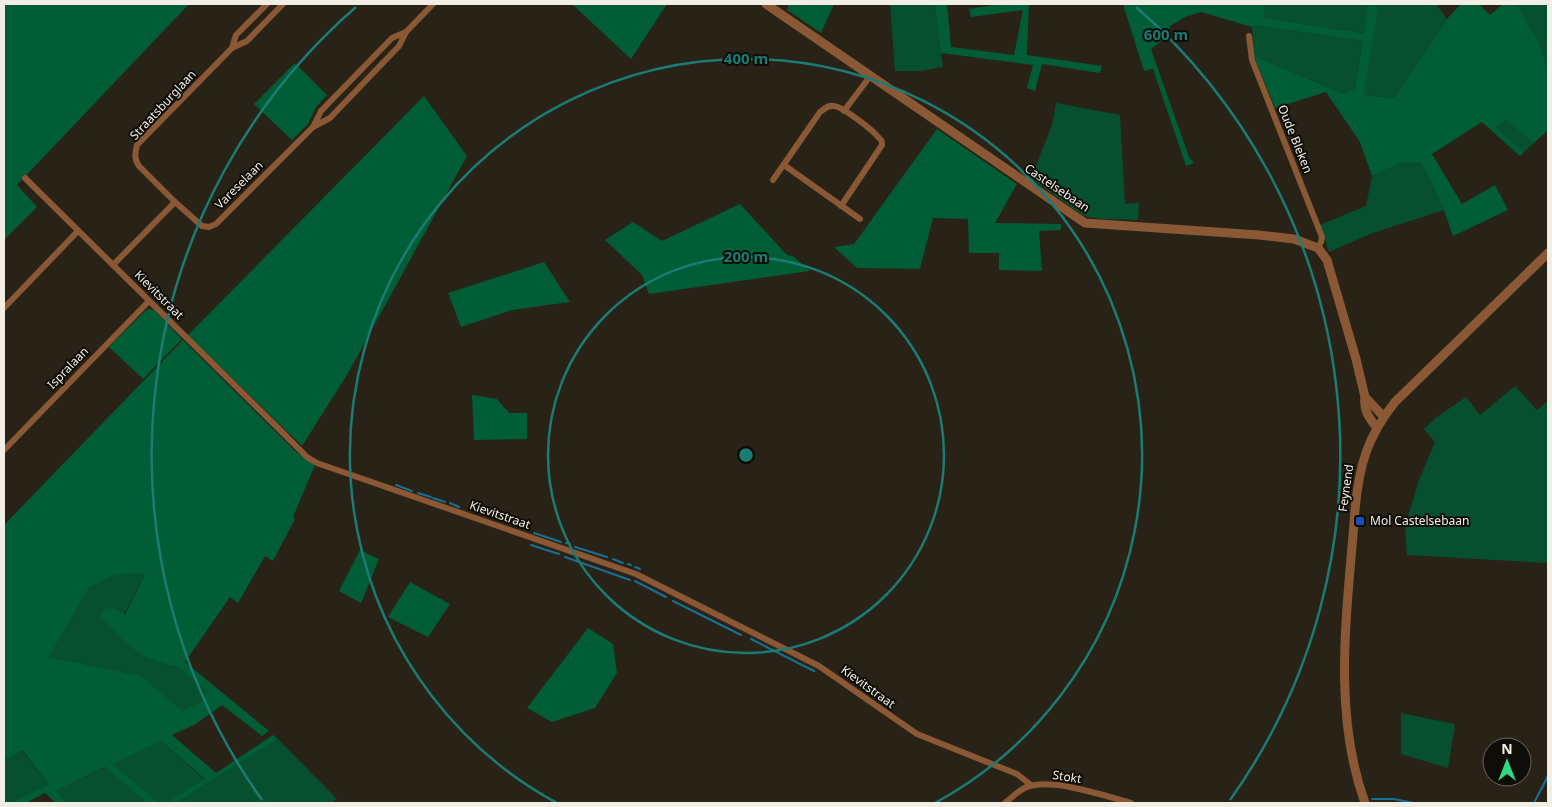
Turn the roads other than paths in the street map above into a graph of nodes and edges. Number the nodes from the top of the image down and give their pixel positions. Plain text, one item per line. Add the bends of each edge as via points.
1 (267, 4) edge
2 (283, 4) edge
3 (432, 4) edge
4 (766, 4) edge
5 (406, 32) junction
6 (1250, 36) dead end
7 (232, 48) junction
8 (870, 75) junction
9 (844, 111) junction
10 (313, 127) junction
11 (784, 165) junction
12 (24, 178) dead end
13 (773, 180) dead end
14 (175, 202) junction
15 (841, 206) junction
16 (860, 219) dead end
17 (78, 231) junction
18 (1318, 248) junction
19 (1548, 253) edge
20 (113, 265) junction
21 (149, 301) junction
22 (4, 308) edge
23 (1365, 397) junction
24 (1384, 417) junction
25 (1378, 428) junction
26 (4, 450) edge
27 (1031, 785) junction
28 (1363, 800) edge
29 (1004, 803) edge
30 (1131, 803) edge

1 - 7 street, Straatsburglaan via 236,35
2 - 7 street, Straatsburglaan via 247,41
3 - 5 street, Vareselaan
4 - 8 street, Castelsebaan
5 - 10 street, Vareselaan via 399,46 330,118
5 - 10 street, Vareselaan via 386,44 321,111
6 - 18 street, Oude Bleken via 1252,60 1322,237
7 - 14 street, Straatsburglaan via 137,145 135,154 139,166
8 - 9 street
8 - 18 street, Castelsebaan via 1085,223 1259,235 1294,239
9 - 11 street via 827,106 820,112
9 - 15 street via 875,133 882,145
10 - 14 street, Vareselaan via 216,224 202,226
11 - 13 street
11 - 15 street
12 - 17 street, Kievitstraat
14 - 20 street
15 - 16 street
17 - 20 street, Kievitstraat
17 - 22 street
18 - 23 street via 1327,260
19 - 24 street, Feynend via 1395,402
20 - 21 street, Kievitstraat
21 - 26 street, Ispralaan
21 - 27 street, Kievitstraat via 307,457 317,463 636,574 819,666 917,734 1018,774
23 - 24 street
23 - 25 street via 1366,412
24 - 25 street, Feynend
25 - 28 street, Feynend via 1366,452 1357,483 1344,674 1348,732
27 - 29 street
27 - 30 street, Stokt via 1055,785

